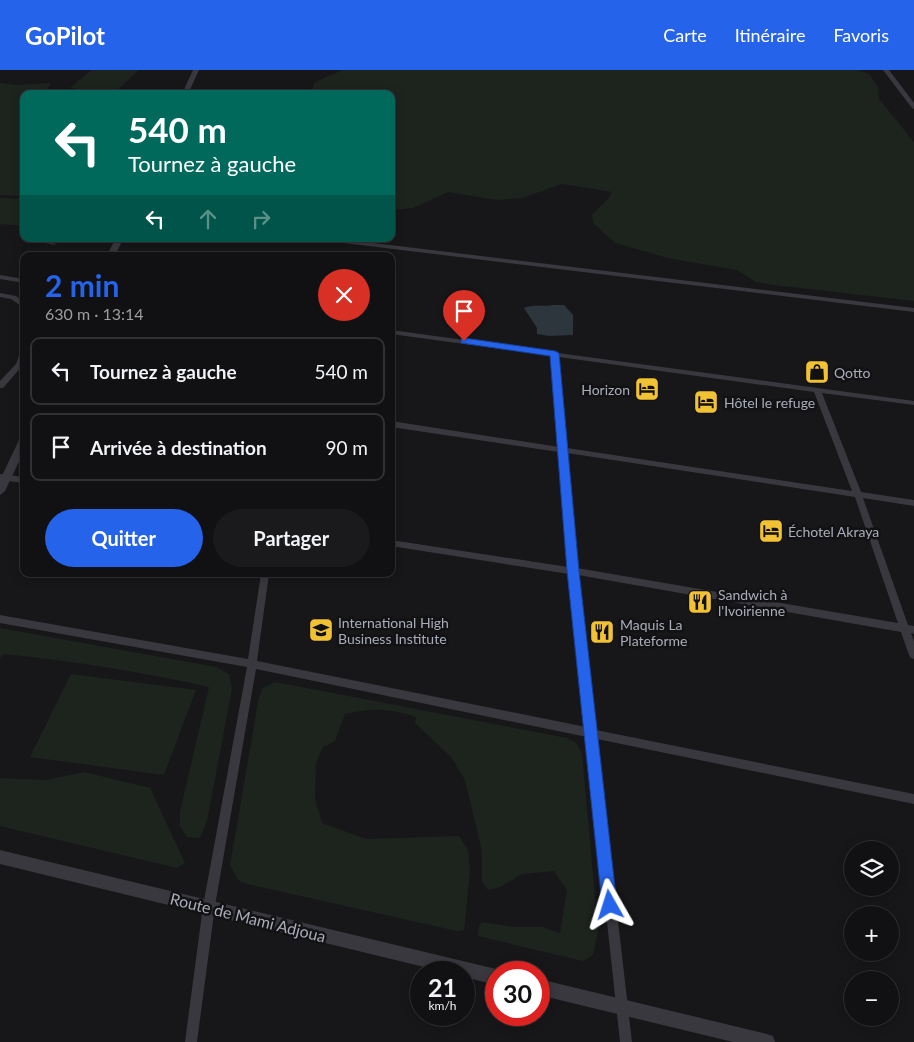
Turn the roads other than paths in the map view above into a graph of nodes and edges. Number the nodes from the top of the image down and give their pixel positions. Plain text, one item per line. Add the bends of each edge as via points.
1 (196, 70) edge
2 (886, 70) edge
3 (187, 90) edge
4 (914, 107) edge
5 (352, 242) edge
6 (0, 278) edge
7 (20, 280) edge
8 (0, 295) edge
9 (20, 303) edge
10 (914, 310) edge
11 (395, 333) edge
12 (555, 353) junction
13 (20, 367) edge
14 (0, 386) edge
15 (817, 389) junction
16 (914, 403) edge
17 (395, 425) edge
18 (20, 447) edge
19 (562, 449) junction
20 (3, 477) edge
21 (20, 479) edge
22 (0, 491) edge
23 (858, 495) junction
24 (914, 503) edge
25 (395, 544) edge
26 (573, 571) junction
27 (265, 577) edge
28 (0, 619) edge
29 (903, 628) junction
30 (914, 630) edge
31 (914, 655) edge
32 (252, 664) junction
33 (590, 734) junction
34 (914, 799) edge
35 (0, 857) edge
36 (209, 906) junction
37 (485, 974) edge
38 (550, 990) edge
39 (621, 1006) junction
40 (191, 1042) edge
41 (626, 1042) edge
42 (767, 1042) edge

1 - 3 street
2 - 4 street
5 - 10 street
6 - 7 street
8 - 9 street via 12,297
11 - 12 street
12 - 15 street
12 - 19 street
13 - 14 street
15 - 16 street
15 - 23 street
17 - 19 street
18 - 20 street
19 - 23 street
19 - 26 street
20 - 21 street
20 - 22 street
23 - 24 street
23 - 29 street
25 - 26 street
26 - 29 street
26 - 33 street
27 - 32 street
28 - 32 street
29 - 30 street
29 - 31 street
32 - 33 street
32 - 36 street
33 - 34 street
33 - 39 street
35 - 36 street, Route de Mami Adjoua
36 - 37 street, Route de Mami Adjoua
36 - 40 street
38 - 39 street
39 - 41 street
39 - 42 street

